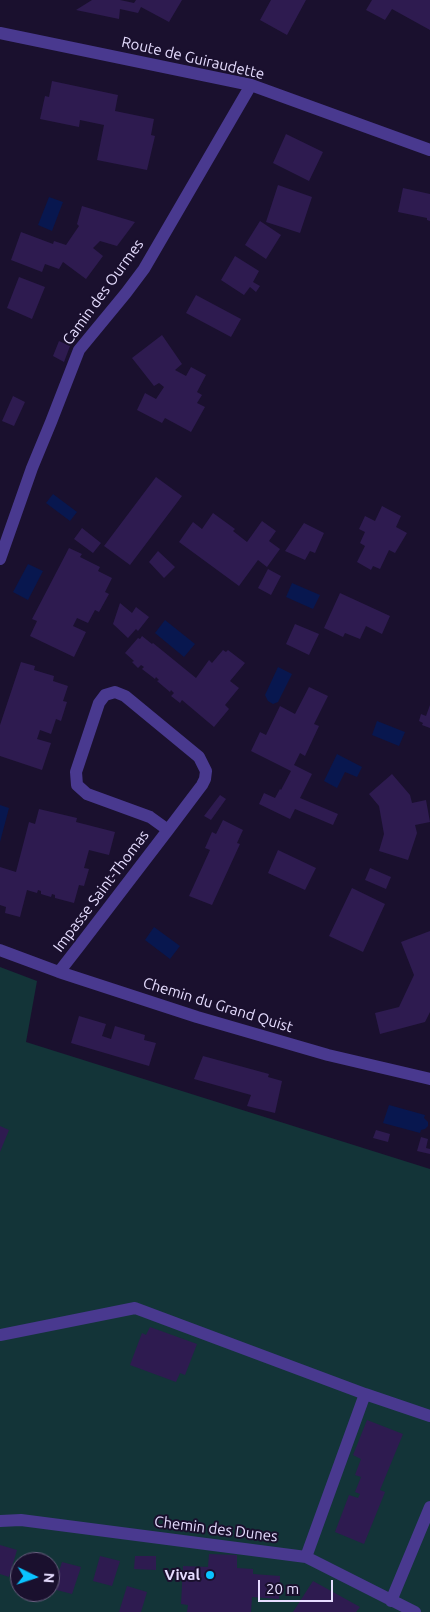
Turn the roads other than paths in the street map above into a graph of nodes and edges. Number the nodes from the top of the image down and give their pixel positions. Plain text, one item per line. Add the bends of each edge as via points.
1 (0, 33) edge
2 (251, 85) junction
3 (430, 150) edge
4 (0, 559) edge
5 (168, 830) junction
6 (0, 950) edge
7 (59, 972) junction
8 (430, 1079) edge
9 (0, 1335) edge
10 (365, 1394) junction
11 (430, 1416) edge
12 (430, 1507) edge
13 (0, 1521) edge
14 (306, 1557) junction
15 (391, 1601) junction
16 (415, 1612) edge

1 - 2 street, Route de Guiraudette
2 - 3 street, Route de Guiraudette
2 - 4 street, Camin des Ourmes via 144,269 79,350
5 - 5 street, Impasse Saint-Thomas via 202,785 206,771 204,764 200,757 125,696 115,692 105,695 99,703 76,772 77,785 87,794 150,817
5 - 7 street, Impasse Saint-Thomas
6 - 7 street, Chemin du Grand Quist
7 - 8 street, Chemin du Grand Quist via 234,1028
9 - 10 street via 135,1308
10 - 11 street
10 - 14 street
12 - 15 street
13 - 14 street, Chemin des Dunes via 21,1520
14 - 15 street, Chemin des Dunes
15 - 16 street, Chemin des Dunes

